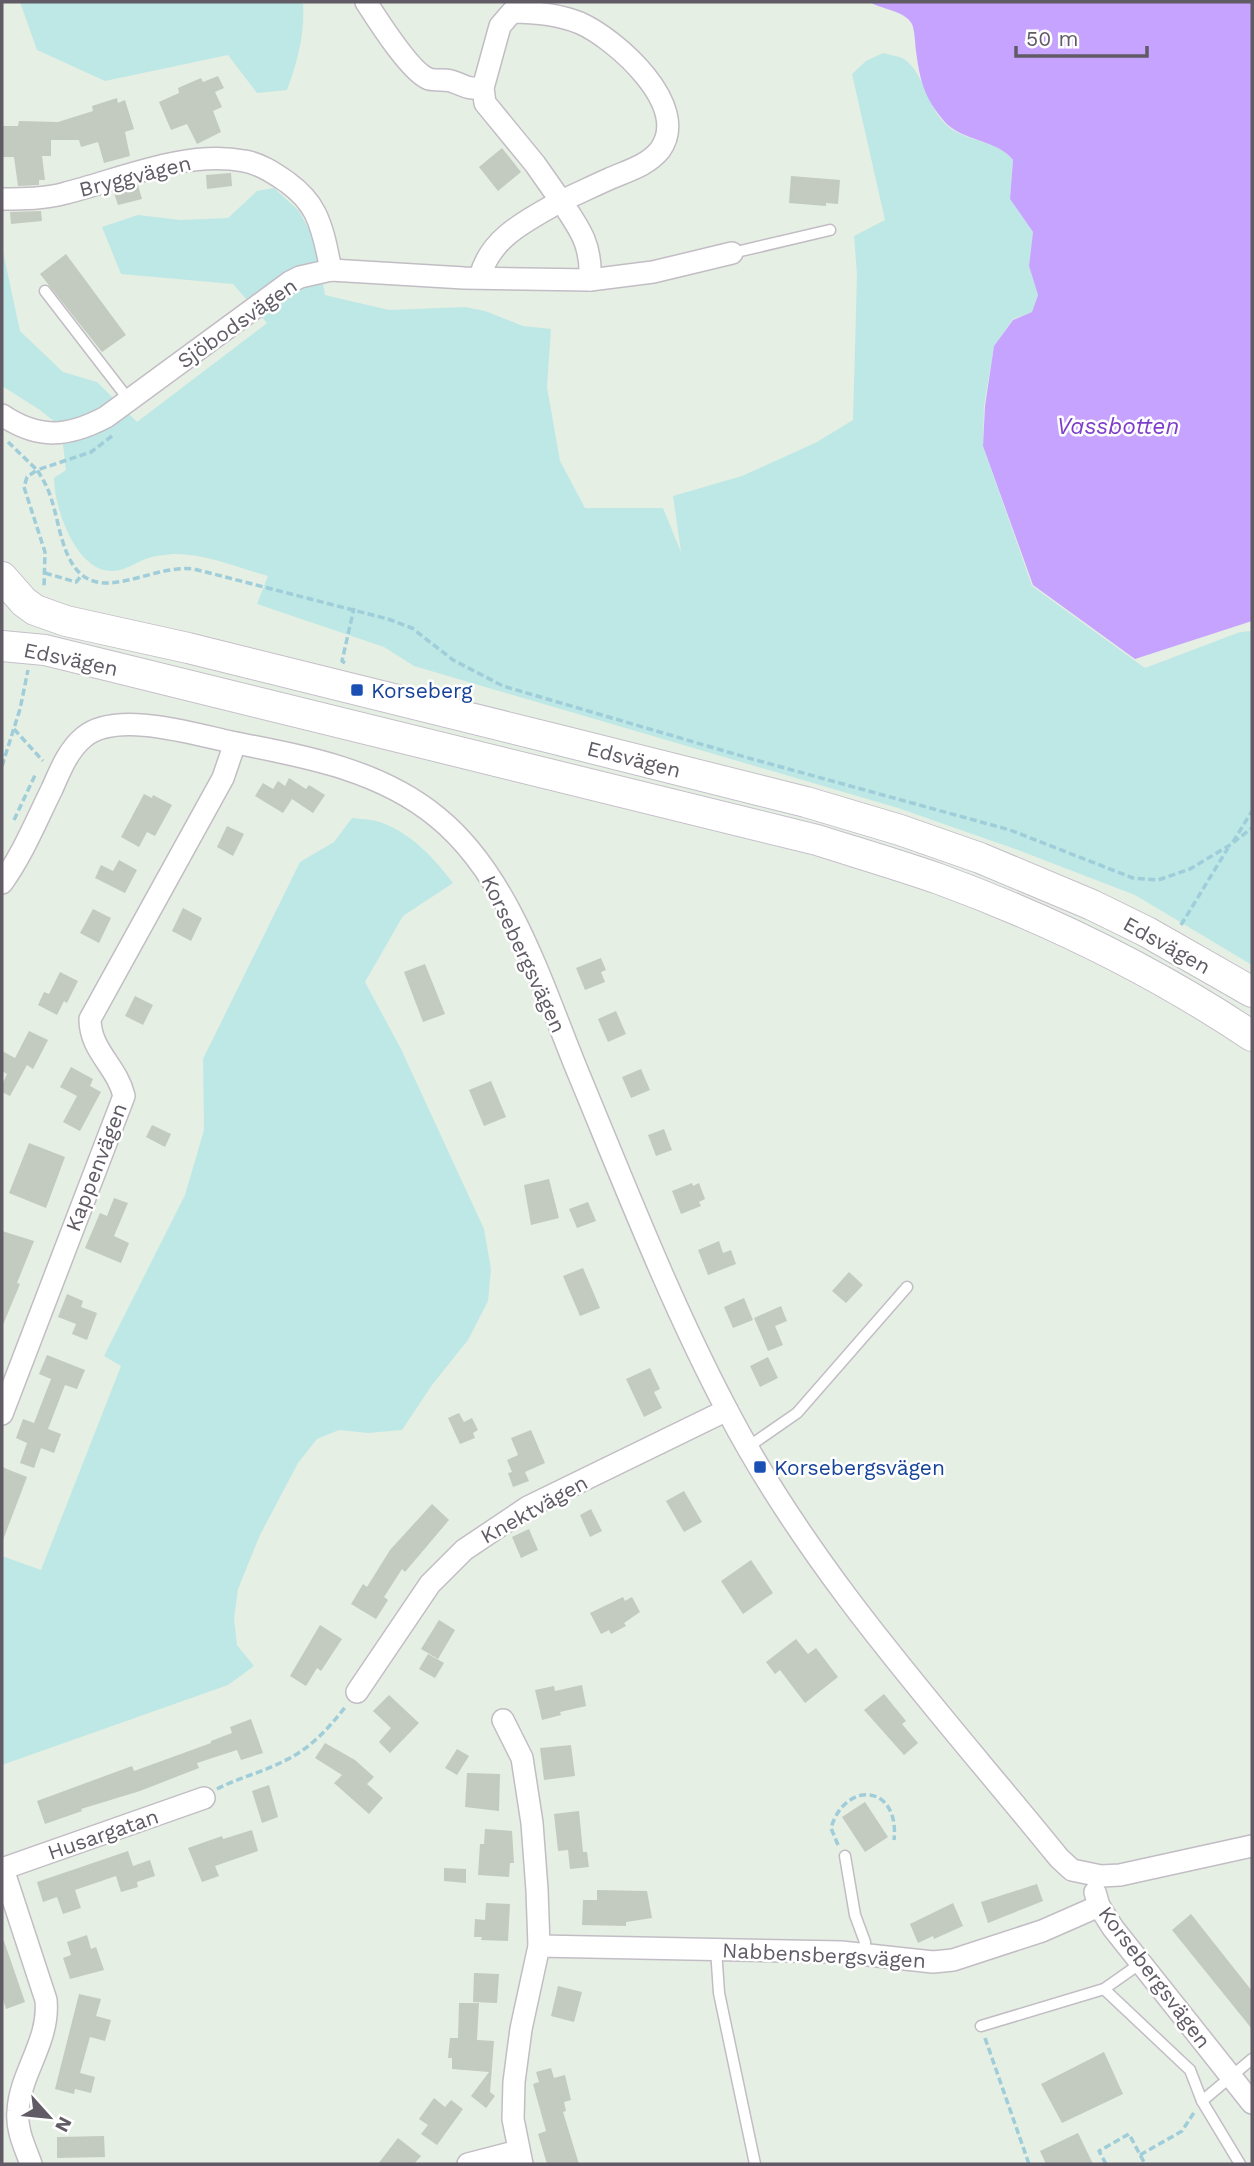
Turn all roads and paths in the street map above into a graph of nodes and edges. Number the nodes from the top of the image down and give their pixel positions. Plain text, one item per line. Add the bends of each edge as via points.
1 (366, 2) edge
2 (483, 88) junction
3 (2, 199) edge
4 (561, 201) junction
5 (830, 230) dead end
6 (732, 253) joint
7 (331, 270) junction
8 (480, 277) junction
9 (590, 280) junction
10 (45, 291) dead end
11 (129, 400) junction
12 (2, 415) edge
13 (2, 437) edge
14 (37, 470) junction
15 (45, 573) junction
16 (82, 575) junction
17 (2, 577) edge
18 (44, 587) dead end
19 (354, 608) junction
20 (2, 646) edge
21 (30, 661) dead end
22 (347, 665) dead end
23 (14, 729) junction
24 (235, 743) junction
25 (2, 766) edge
26 (1252, 811) edge
27 (11, 828) dead end
28 (1252, 828) edge
29 (1230, 845) junction
30 (2, 883) edge
31 (1169, 945) junction
32 (1252, 992) edge
33 (1252, 1036) edge
34 (907, 1287) dead end
35 (727, 1410) junction
36 (2, 1414) edge
37 (748, 1447) junction
38 (357, 1692) joint
39 (503, 1720) dead end
40 (204, 1798) joint
41 (894, 1840) dead end
42 (1252, 1846) edge
43 (845, 1856) joint
44 (3, 1869) edge
45 (1093, 1876) junction
46 (1099, 1906) junction
47 (539, 1947) junction
48 (716, 1949) junction
49 (864, 1955) junction
50 (1141, 1963) junction
51 (1104, 1989) junction
52 (981, 2026) joint
53 (1252, 2059) edge
54 (1230, 2077) junction
55 (1202, 2101) junction
56 (1252, 2103) edge
57 (10, 2114) edge
58 (1140, 2155) junction
59 (520, 2158) edge
60 (31, 2164) edge
61 (468, 2164) edge
62 (755, 2164) edge
63 (1028, 2164) edge
64 (1106, 2164) edge
65 (1145, 2164) edge
66 (1240, 2164) edge

1 - 2 street via 427,78 451,81 465,89
2 - 4 street via 485,103
2 - 4 street via 500,26 512,12 578,22 601,34 622,50 653,86 666,111 667,132 661,148 635,169
3 - 7 street, Bryggvägen via 63,194 186,161 244,160 277,174 307,200 323,233
4 - 8 street via 506,234 483,263
4 - 9 street via 584,234 591,260
5 - 6 lane, Sjöbodsvägen
6 - 9 street, Sjöbodsvägen via 653,272
7 - 8 street, Sjöbodsvägen
7 - 11 street, Sjöbodsvägen via 290,282
8 - 9 street, Sjöbodsvägen
10 - 11 lane
11 - 12 street, Sjöbodsvägen via 71,432 35,431
13 - 14 path
14 - 15 path via 27,477 24,487 45,552
14 - 16 path via 46,484 70,562
15 - 16 path via 76,582
15 - 18 path
16 - 19 path via 97,583 111,583 176,567 194,569
17 - 31 main road, Edsvägen via 35,610 66,621 806,802 900,830 1039,882
19 - 22 path via 342,661
19 - 29 path via 412,628 453,660 503,686 1010,830 1133,878 1158,880 1190,869
20 - 33 main road, Edsvägen via 45,650 854,852 1021,911 1135,966
21 - 23 path
23 - 25 path
23 - 27 path via 43,761
24 - 30 street, Korsebergsvägen via 130,725 94,730 64,762
24 - 35 street, Korsebergsvägen via 331,765 390,786 439,818 483,866 525,944 674,1297
24 - 36 street, Kappenvägen via 223,778 90,1019 90,1035 124,1096
26 - 29 path
28 - 29 path
29 - 31 path
31 - 32 main road, Edsvägen
34 - 37 lane via 797,1413
35 - 37 street, Korsebergsvägen
35 - 38 street, Knektvägen via 528,1507 464,1550 430,1584
37 - 45 street, Korsebergsvägen via 873,1630 1059,1858 1072,1870
38 - 40 path via 302,1751
39 - 47 street via 522,1758 532,1823
40 - 44 street, Husargatan
41 - 43 path via 895,1818 875,1794 863,1794 835,1813 831,1828
42 - 45 street via 1120,1875
43 - 49 lane
44 - 57 street via 47,2012
45 - 46 street, Korsebergsvägen
46 - 49 street, Nabbensbergsvägen via 1042,1931 953,1960
46 - 50 street, Korsebergsvägen
47 - 48 street, Nabbensbergsvägen
47 - 59 street via 514,2082 513,2119
48 - 49 street, Nabbensbergsvägen
48 - 62 lane via 719,1993
50 - 51 lane
50 - 54 street, Korsebergsvägen
51 - 52 lane
51 - 55 lane via 1190,2070
52 - 63 path
53 - 54 lane
54 - 55 lane
54 - 56 street, Korsebergsvägen
55 - 58 path via 1182,2130
55 - 66 lane
57 - 60 street
58 - 64 path via 1129,2134 1099,2151
58 - 65 path
59 - 61 street

